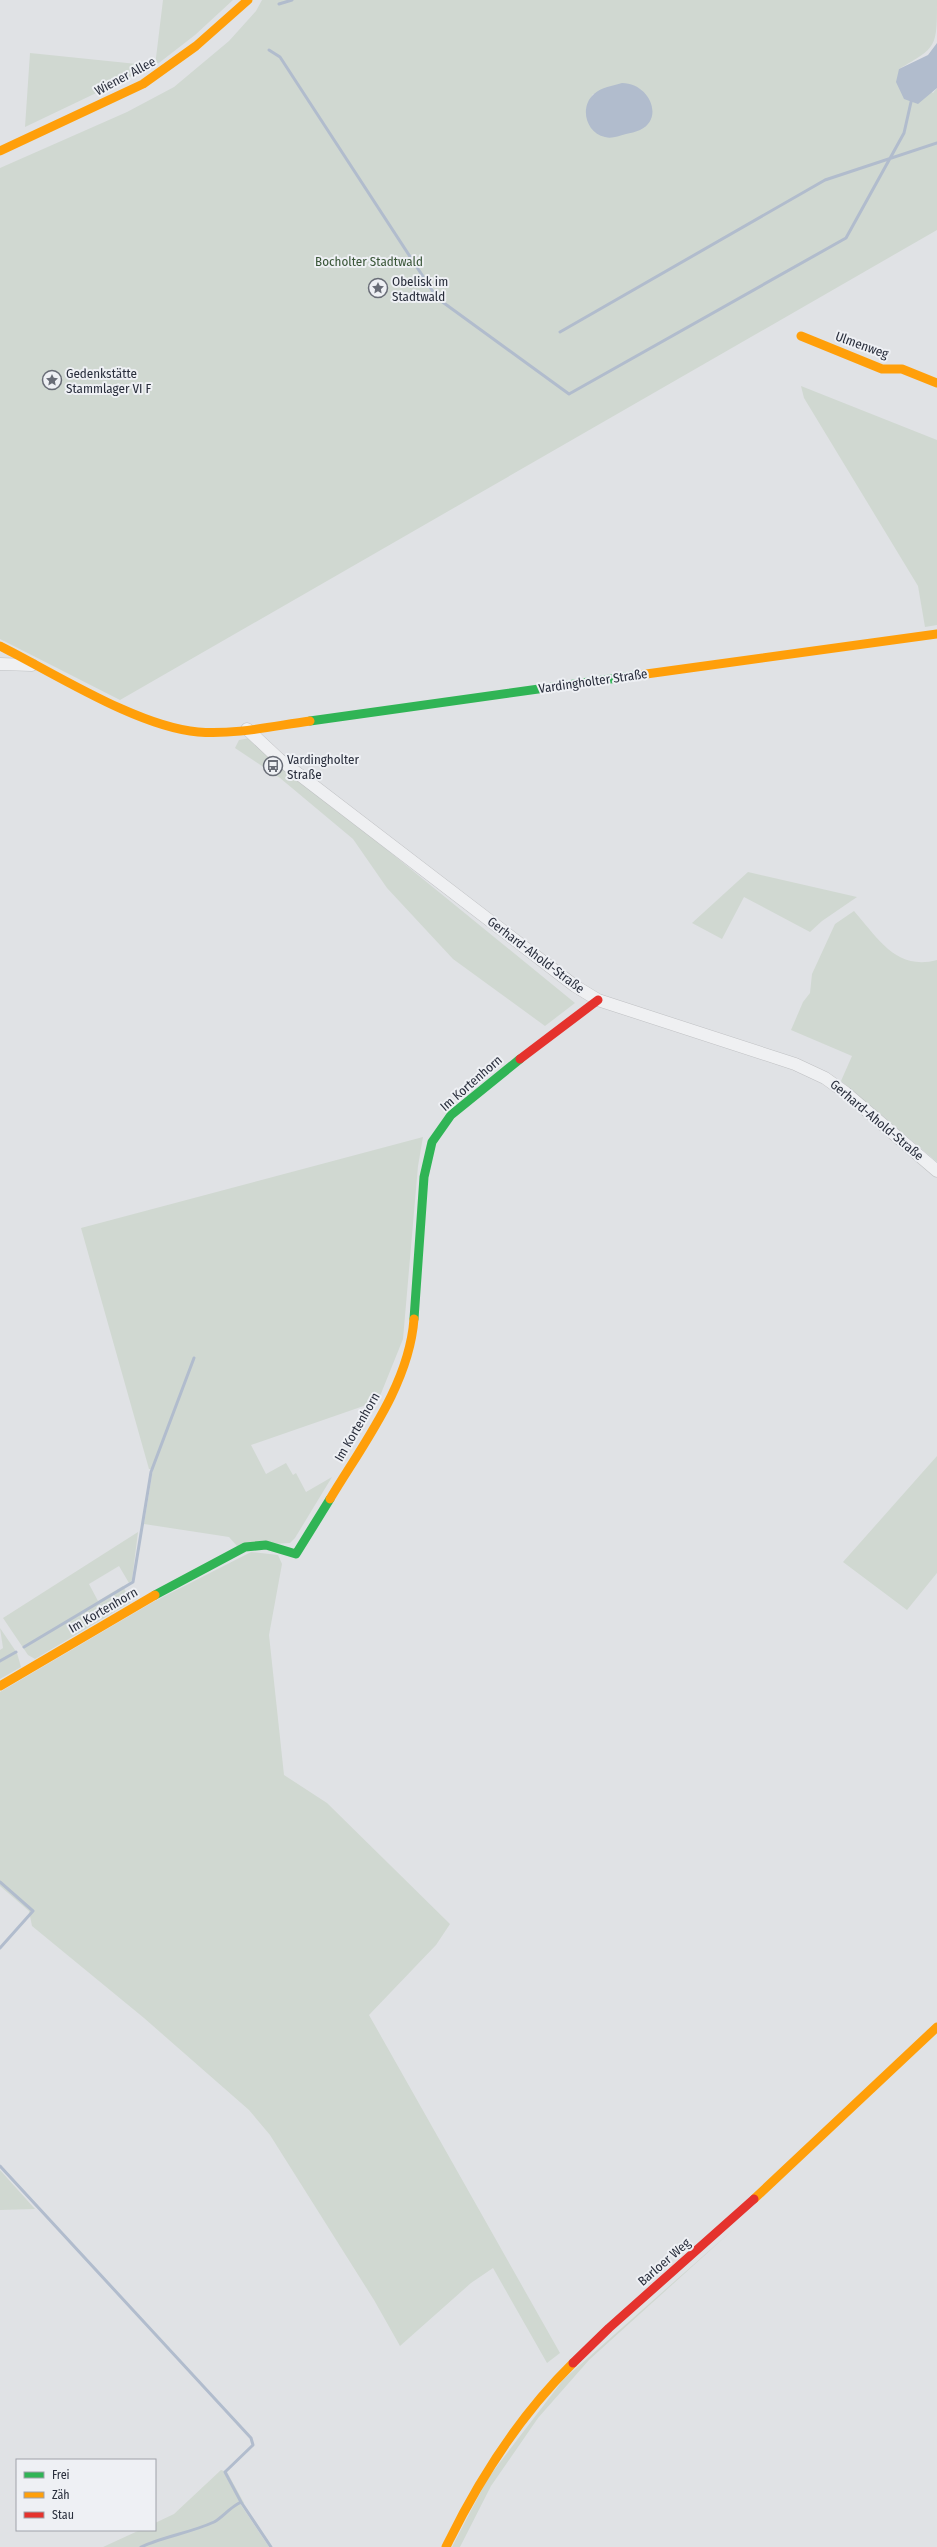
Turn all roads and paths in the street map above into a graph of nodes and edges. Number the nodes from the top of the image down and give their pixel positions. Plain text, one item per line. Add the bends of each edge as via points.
1 (248, 0) edge
2 (0, 151) edge
3 (801, 336) dead end
4 (937, 383) edge
5 (937, 634) edge
6 (1, 646) edge
7 (0, 663) edge
8 (39, 665) junction
9 (247, 729) junction
10 (598, 1000) junction
11 (937, 1171) edge
12 (0, 1686) edge
13 (937, 2027) edge
14 (446, 2547) edge

1 - 2 street, Wiener Allee via 196,46 143,84
3 - 4 street, Ulmenweg via 882,369 902,369
5 - 9 street, Vardingholter Straße
6 - 7 street, Vardingholter Straße via 4,656
6 - 8 street
7 - 8 street, Vardingholter Straße
8 - 9 street, Vardingholter Straße via 109,702 152,720 199,733
9 - 10 street, Gerhard-Ahold-Straße via 298,774 574,986
10 - 11 street, Gerhard-Ahold-Straße via 795,1064 825,1078
10 - 12 street, Im Kortenhorn via 516,1060 451,1115 432,1142 424,1177 412,1341 386,1407 296,1554 266,1545 245,1547 168,1588
13 - 14 street, Barloer Weg via 735,2217 562,2372 519,2424 484,2474 461,2513

